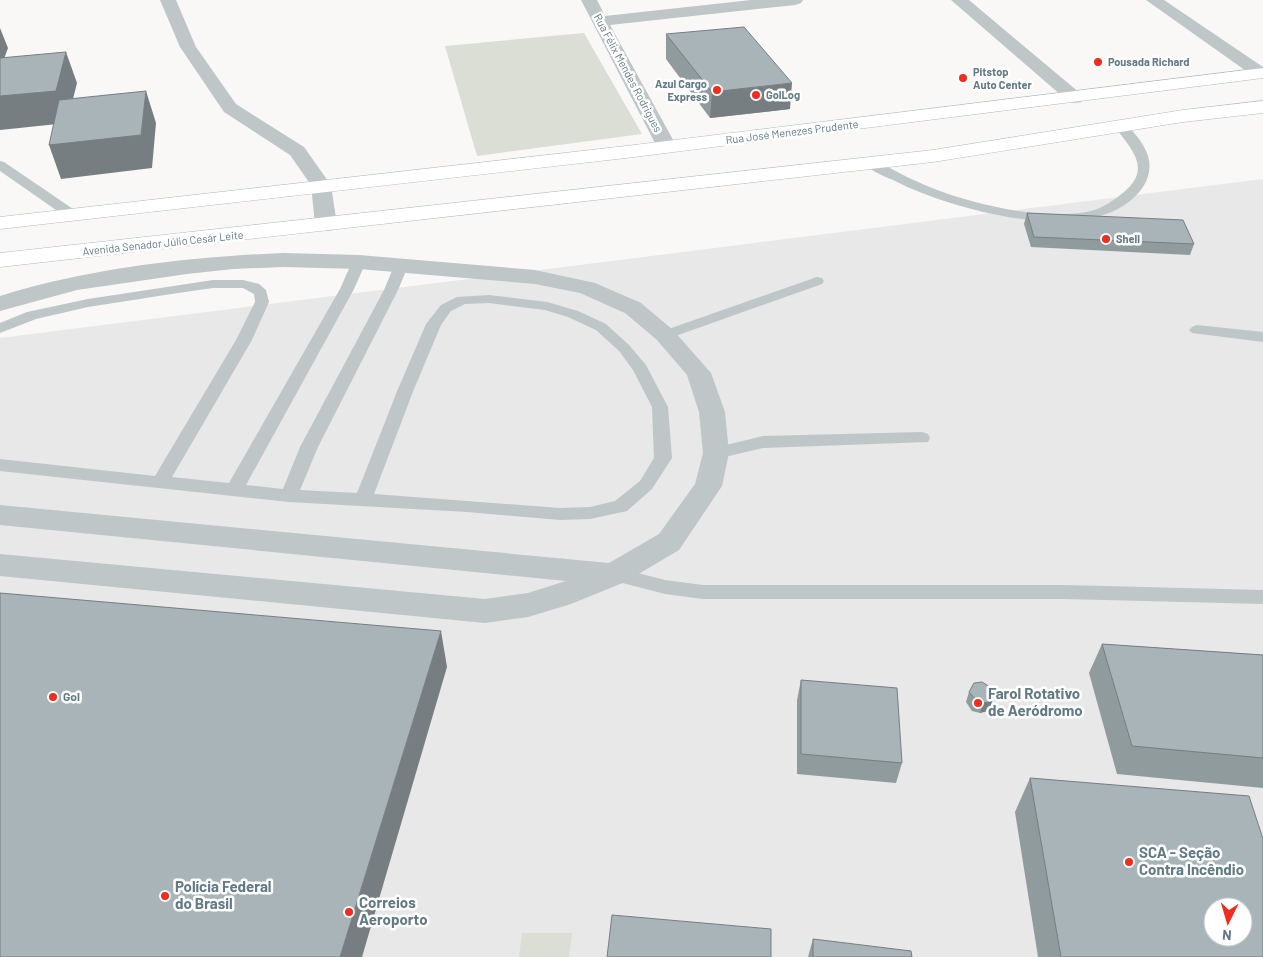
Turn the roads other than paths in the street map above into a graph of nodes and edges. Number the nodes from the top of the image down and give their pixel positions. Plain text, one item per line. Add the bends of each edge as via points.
1 (168, 0) edge
2 (589, 0) edge
3 (785, 0) edge
4 (959, 0) edge
5 (1154, 0) edge
6 (600, 21) junction
7 (1262, 73) edge
8 (1075, 98) junction
9 (1263, 107) edge
10 (1121, 127) junction
11 (667, 147) junction
12 (626, 152) junction
13 (870, 163) junction
14 (0, 165) edge
15 (321, 185) junction
16 (619, 192) junction
17 (71, 214) junction
18 (0, 222) edge
19 (326, 226) junction
20 (0, 260) edge
21 (359, 262) junction
22 (401, 266) junction
23 (817, 281) dead end
24 (0, 304) edge
25 (0, 328) edge
26 (1197, 330) dead end
27 (666, 336) junction
28 (1263, 338) edge
29 (922, 438) dead end
30 (716, 453) junction
31 (0, 465) edge
32 (160, 482) junction
33 (234, 490) junction
34 (289, 496) junction
35 (363, 500) junction
36 (0, 514) edge
37 (0, 565) edge
38 (614, 574) junction
39 (1263, 597) edge

1 - 15 street via 188,46 230,108 297,151
2 - 6 street, Rua Félix Mendes Rodrigues
3 - 6 street
4 - 8 street
5 - 7 street
6 - 11 street, Rua Félix Mendes Rodrigues
7 - 8 main road, Rua José Menezes Prudente
8 - 11 main road, Rua José Menezes Prudente
9 - 10 main road
10 - 13 main road
10 - 13 lane via 1141,151 1144,172 1138,188 1120,204 1091,214 1059,217 1015,214 980,206 919,188
11 - 12 main road, Rua José Menezes Prudente
12 - 15 main road, Rua José Menezes Prudente
12 - 16 main road via 612,174 613,184
13 - 16 main road
14 - 17 lane
15 - 17 main road
15 - 19 street
16 - 19 main road
17 - 18 main road
19 - 20 main road, Avenida Senador Júlio Cesár Leite
21 - 22 street
21 - 24 street via 283,260 187,267 77,283
21 - 33 lane
22 - 27 street via 534,277 587,288 632,308
22 - 34 lane via 309,447
23 - 27 lane
25 - 32 lane via 32,315 88,302 178,288 243,284 261,293 262,302 244,340
26 - 28 lane
27 - 30 street via 698,374 712,412
29 - 30 lane via 763,442
30 - 38 street via 708,486 669,542
31 - 32 lane
32 - 33 lane
33 - 34 lane
34 - 35 lane
35 - 35 lane via 560,514 590,513 621,506 646,485 663,458 660,406 640,368 601,327 547,306 489,299 462,300 446,308 434,324
36 - 38 street
37 - 38 street via 485,611 528,606
38 - 39 lane via 665,587 703,592 1065,592

